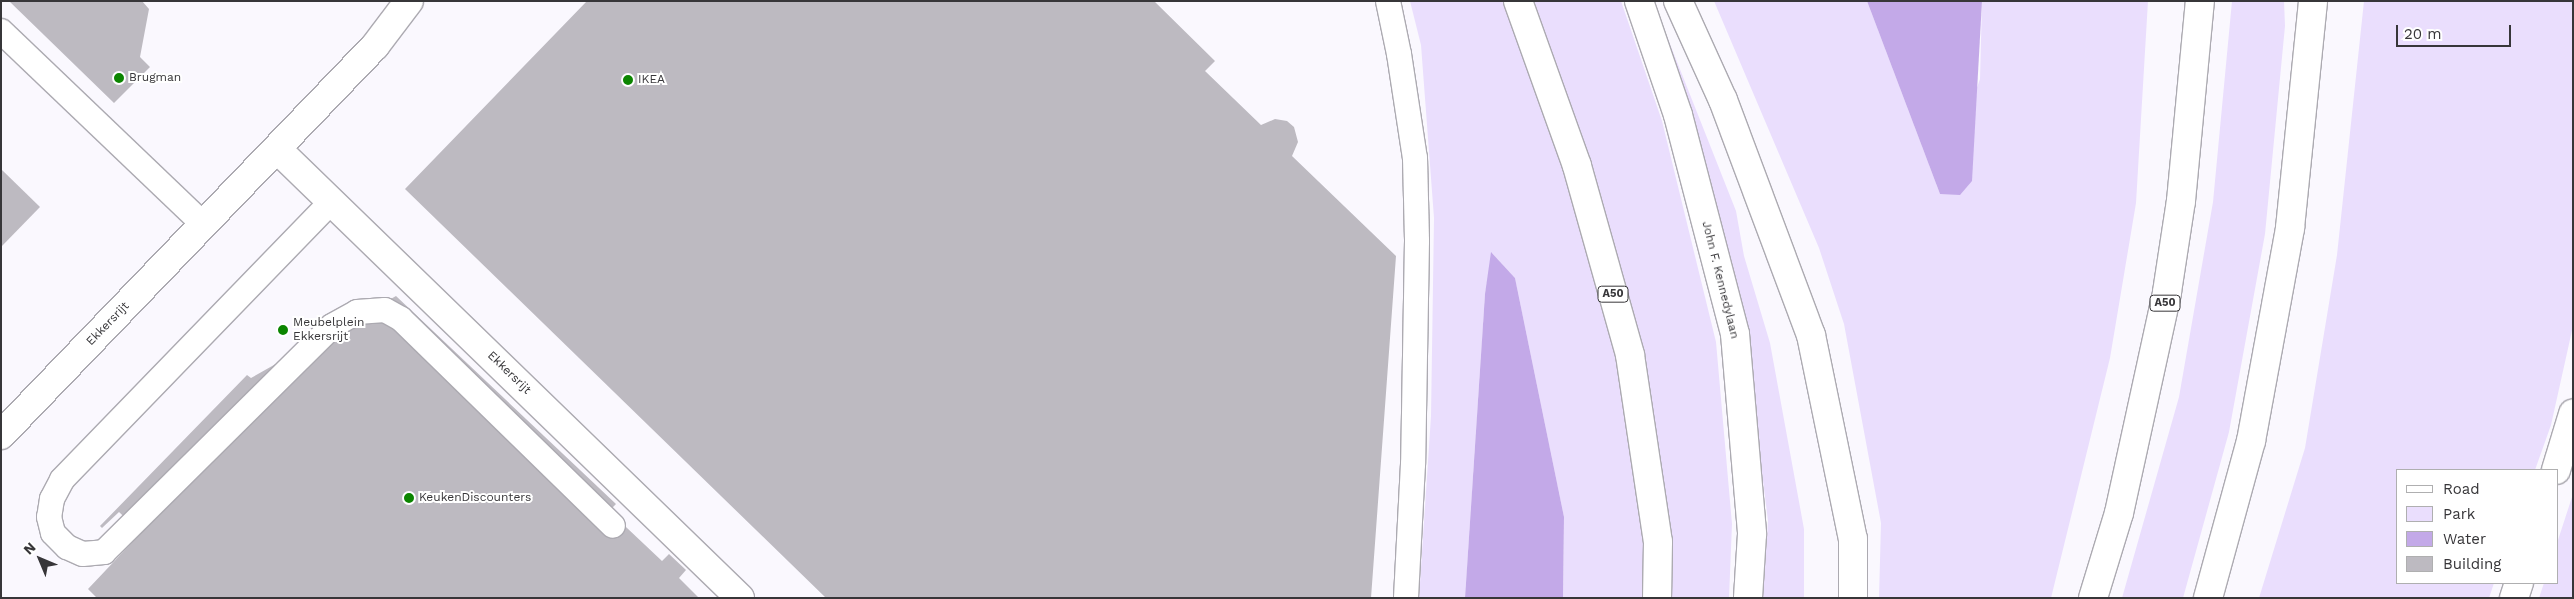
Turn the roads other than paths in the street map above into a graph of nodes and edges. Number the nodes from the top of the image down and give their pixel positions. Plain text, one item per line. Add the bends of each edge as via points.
1 (409, 1) edge
2 (1388, 1) edge
3 (1518, 1) edge
4 (1638, 1) edge
5 (1678, 1) edge
6 (2200, 1) edge
7 (2313, 1) edge
8 (1, 31) edge
9 (277, 149) junction
10 (332, 202) junction
11 (204, 224) junction
12 (2573, 414) edge
13 (1, 435) edge
14 (2556, 469) edge
15 (614, 526) dead end
16 (2519, 584) edge
17 (740, 598) edge
18 (1406, 598) edge
19 (1657, 598) edge
20 (1748, 598) edge
21 (1853, 598) edge
22 (2093, 598) edge
23 (2208, 598) edge
24 (2514, 598) edge

1 - 9 main road, Ekkersrijt via 375,46
2 - 18 lane via 1400,54 1415,158 1413,445
3 - 19 main road, A50 via 1577,166 1630,355 1658,542
4 - 20 main road, John F. Kennedylaan via 1678,115 1735,334 1752,534
5 - 21 main road via 1723,100 1811,335 1852,539
6 - 22 main road, A50 via 2181,201 2167,292 2121,503
7 - 23 main road via 2313,28 2290,228 2251,441
8 - 11 lane
9 - 10 main road, Ekkersrijt
9 - 11 main road, Ekkersrijt
10 - 15 lane via 62,480 52,499 49,517 53,533 67,547 83,554 104,552 332,326 357,312 385,310 402,319
10 - 17 main road, Ekkersrijt
11 - 13 main road, Ekkersrijt
12 - 14 main road
16 - 24 main road

